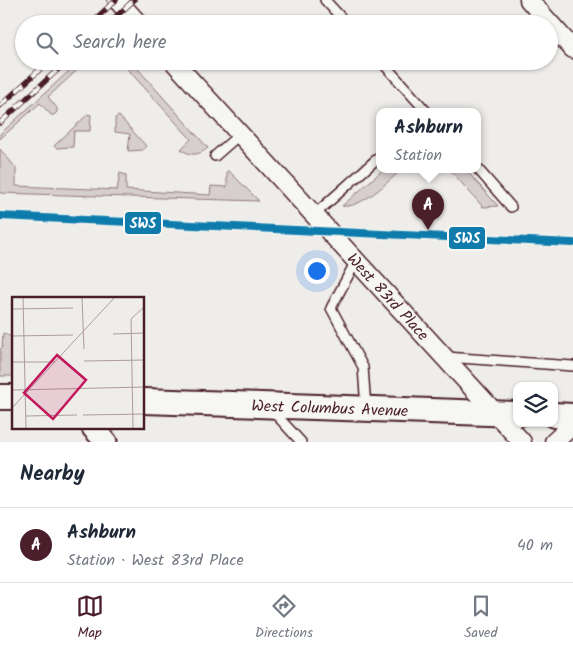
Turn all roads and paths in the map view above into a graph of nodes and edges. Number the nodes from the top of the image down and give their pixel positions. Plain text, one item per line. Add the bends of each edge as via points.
1 (117, 0) edge
2 (325, 0) edge
3 (529, 0) edge
4 (131, 15) edge
5 (339, 15) edge
6 (542, 15) edge
7 (558, 32) edge
8 (573, 49) edge
9 (181, 70) edge
10 (389, 70) edge
11 (423, 108) edge
12 (240, 134) junction
13 (215, 156) dead end
14 (376, 160) edge
15 (481, 173) edge
16 (510, 207) dead end
17 (314, 216) junction
18 (356, 261) junction
19 (444, 357) junction
20 (573, 366) edge
21 (145, 401) edge
22 (268, 405) junction
23 (366, 409) junction
24 (506, 414) edge
25 (558, 415) edge
26 (573, 416) edge
27 (573, 425) edge
28 (95, 430) edge
29 (106, 442) edge
30 (301, 442) edge
31 (522, 442) edge
32 (554, 442) edge

1 - 4 street
2 - 5 lane
3 - 6 street
7 - 8 street
9 - 12 street, West 83rd Place
10 - 11 lane
12 - 13 lane
12 - 17 street, West 83rd Place
14 - 17 lane
15 - 16 lane
17 - 18 street, West 83rd Place
18 - 19 street, West 83rd Place
18 - 23 lane via 331,308 363,367
19 - 20 lane
19 - 24 street, West 83rd Place
21 - 22 main road, West Columbus Avenue
22 - 23 main road, West Columbus Avenue
22 - 30 lane
23 - 24 main road, West Columbus Avenue
24 - 31 street, West 83rd Place
25 - 26 main road
27 - 32 street
28 - 29 street

